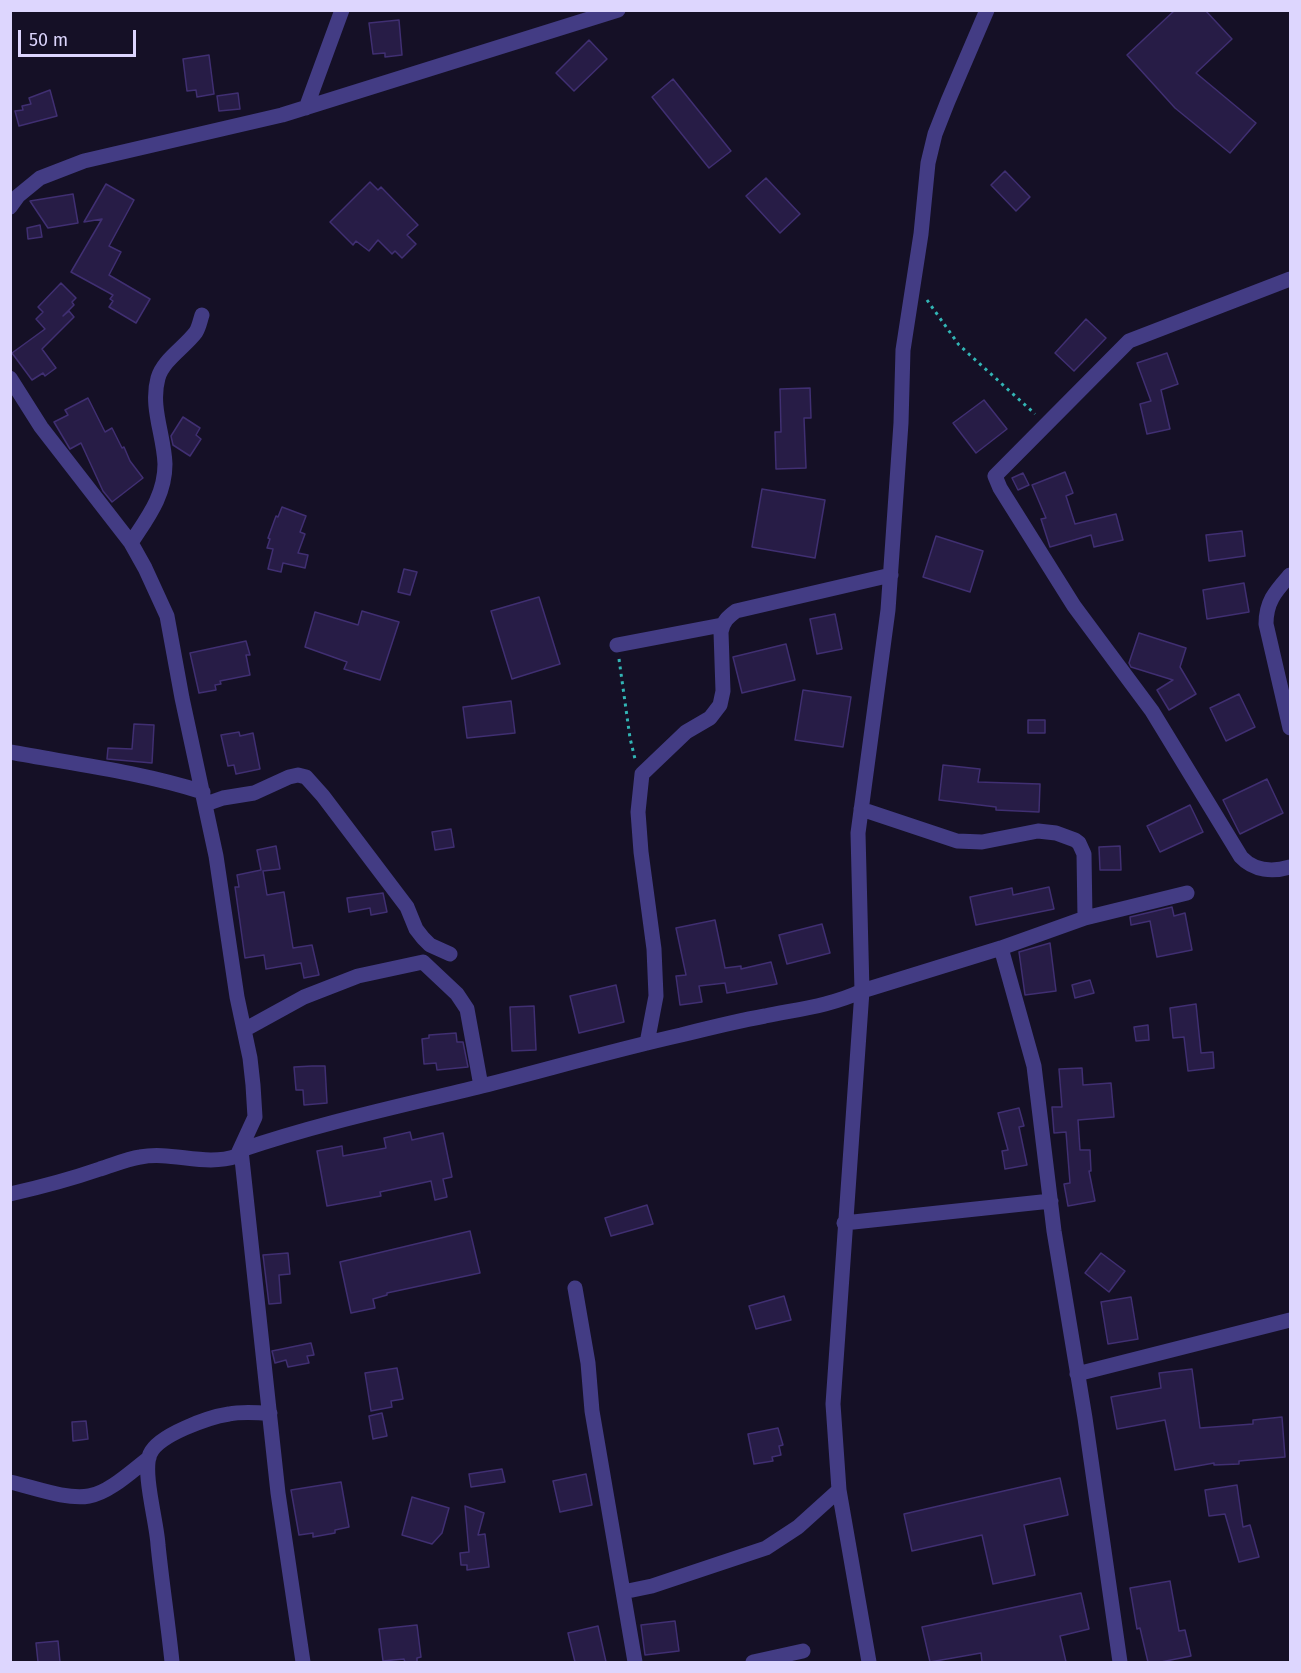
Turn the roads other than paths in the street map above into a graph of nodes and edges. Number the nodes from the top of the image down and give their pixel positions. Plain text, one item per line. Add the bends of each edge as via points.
1 (342, 10) edge
2 (618, 10) edge
3 (987, 10) edge
4 (306, 108) junction
5 (10, 207) edge
6 (1290, 279) edge
7 (202, 315) dead end
8 (10, 378) edge
9 (131, 543) junction
10 (891, 575) junction
11 (1290, 575) edge
12 (722, 625) junction
13 (617, 645) road end
14 (1290, 728) edge
15 (10, 752) edge
16 (204, 798) junction
17 (861, 809) junction
18 (1290, 867) edge
19 (1187, 893) dead end
20 (1085, 918) junction
21 (1001, 948) junction
22 (450, 954) dead end
23 (862, 991) junction
24 (244, 1030) junction
25 (647, 1043) junction
26 (482, 1086) junction
27 (241, 1150) junction
28 (10, 1194) edge
29 (1051, 1201) junction
30 (844, 1223) junction
31 (575, 1288) dead end
32 (1290, 1320) edge
33 (1077, 1374) junction
34 (270, 1413) junction
35 (149, 1458) junction
36 (10, 1482) edge
37 (839, 1490) junction
38 (623, 1592) junction
39 (803, 1651) dead end
40 (172, 1662) edge
41 (303, 1662) edge
42 (635, 1662) edge
43 (753, 1662) edge
44 (869, 1662) edge
45 (1120, 1662) edge

1 - 4 street
2 - 4 street
3 - 10 street via 935,134 928,163 903,350
4 - 5 street via 84,162 40,178
6 - 18 street via 1129,341 994,476 1074,606 1152,711 1241,856 1263,869
7 - 9 street via 197,330 159,374 155,404 165,464 163,482 156,505
8 - 9 street via 41,427
9 - 16 street via 167,616
10 - 12 street via 736,611
10 - 17 street
11 - 14 street via 1271,596 1266,624
12 - 13 street
12 - 25 street via 720,705 710,718 686,732 642,774 638,812 656,996
15 - 16 street via 129,772 171,782
16 - 22 street via 254,793 290,777 306,777 407,907 423,938
16 - 24 street
17 - 20 street via 957,841 982,842 1038,831 1075,840 1084,854
17 - 23 street via 858,833
19 - 20 street
20 - 21 street
21 - 23 street
21 - 29 street via 1034,1066
23 - 25 street via 816,1008
23 - 30 street
24 - 26 street via 304,998 358,976 423,962 457,994 466,1009
24 - 27 street via 255,1117
25 - 26 street
26 - 27 street via 288,1134
27 - 28 street via 237,1156 211,1161 170,1155 140,1157
27 - 34 street
29 - 30 street
29 - 33 street
30 - 37 street via 833,1404
31 - 38 street
32 - 33 street
33 - 45 street
34 - 35 street via 229,1414 189,1426 169,1435
34 - 41 street
35 - 36 street via 91,1496 73,1497
35 - 40 street
37 - 38 street via 798,1527 766,1548
37 - 44 street
38 - 42 street
39 - 43 street

